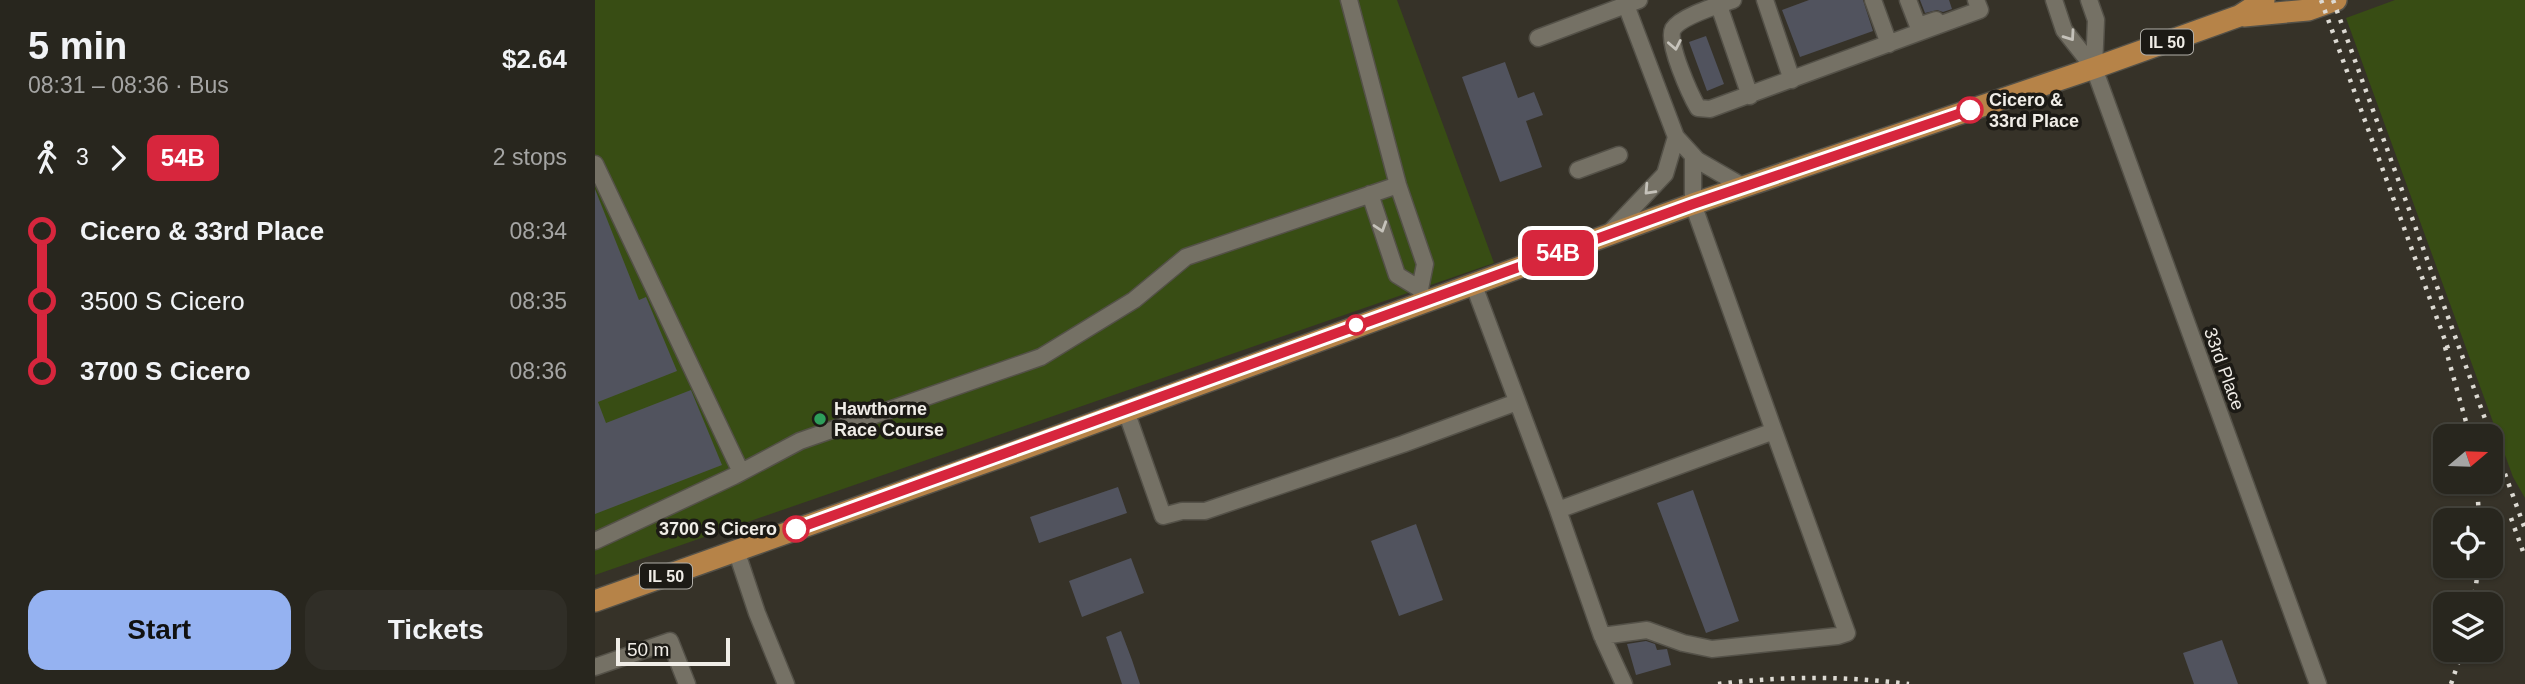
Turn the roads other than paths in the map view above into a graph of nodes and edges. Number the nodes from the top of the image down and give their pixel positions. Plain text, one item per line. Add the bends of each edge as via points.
1 (1349, 0) edge
2 (1765, 0) edge
3 (1873, 0) edge
4 (1908, 0) edge
5 (1968, 0) edge
6 (1976, 0) edge
7 (2054, 0) edge
8 (2089, 0) edge
9 (2264, 0) edge
10 (2336, 0) edge
11 (1633, 2) edge
12 (1723, 2) edge
13 (2239, 16) junction
14 (1538, 38) dead end
15 (1889, 44) junction
16 (2094, 68) junction
17 (1792, 80) junction
18 (1749, 96) junction
19 (1676, 137) junction
20 (1619, 155) dead end
21 (1693, 156) junction
22 (595, 164) edge
23 (1578, 170) dead end
24 (1398, 185) junction
25 (1744, 187) junction
26 (1370, 194) junction
27 (1693, 204) junction
28 (1607, 235) junction
29 (1473, 283) junction
30 (1422, 295) junction
31 (1517, 401) junction
32 (1126, 411) junction
33 (1774, 431) junction
34 (741, 472) junction
35 (1558, 510) junction
36 (595, 541) edge
37 (736, 550) junction
38 (595, 601) edge
39 (1602, 636) junction
40 (595, 667) edge
41 (687, 684) edge
42 (786, 684) edge
43 (1624, 684) edge
44 (2318, 684) edge

1 - 24 lane
2 - 17 lane
3 - 15 lane
4 - 5 lane via 1917,26 1966,9
6 - 15 lane via 1980,10
7 -> 16 lane, 33rd Place via 2064,30
8 - 16 lane, 33rd Place via 2096,20
9 - 13 main road, IL 50
10 - 13 main road, IL 50 via 2308,10
11 - 14 lane
11 - 19 lane
12 - 18 lane
12 -> 18 lane via 1685,19 1673,30 1671,40 1698,108 1710,109
13 - 16 main road, IL 50
15 - 17 lane
16 - 25 main road, IL 50
16 - 44 lane, 33rd Place
17 - 18 lane
19 - 21 lane
19 -> 28 lane via 1665,174
20 - 23 lane
21 - 25 lane
21 - 27 lane
22 - 34 lane
24 - 26 lane
24 - 30 lane via 1425,264
25 - 27 main road, IL 50
26 -> 30 lane via 1397,275
26 - 34 lane via 1186,257 1134,299 1041,357 800,441
27 - 28 main road, IL 50
27 - 33 lane
28 - 29 main road, IL 50
29 - 30 main road, IL 50
29 - 31 lane
30 - 32 main road, IL 50
31 - 32 lane via 1205,511 1182,510 1163,516
31 - 35 lane
32 - 37 main road, IL 50
33 - 35 lane
33 - 39 lane via 1847,633 1712,649 1647,629
34 - 36 lane
35 - 39 lane
37 - 38 main road, IL 50
37 - 42 lane
39 - 43 lane
40 - 41 lane via 670,641

